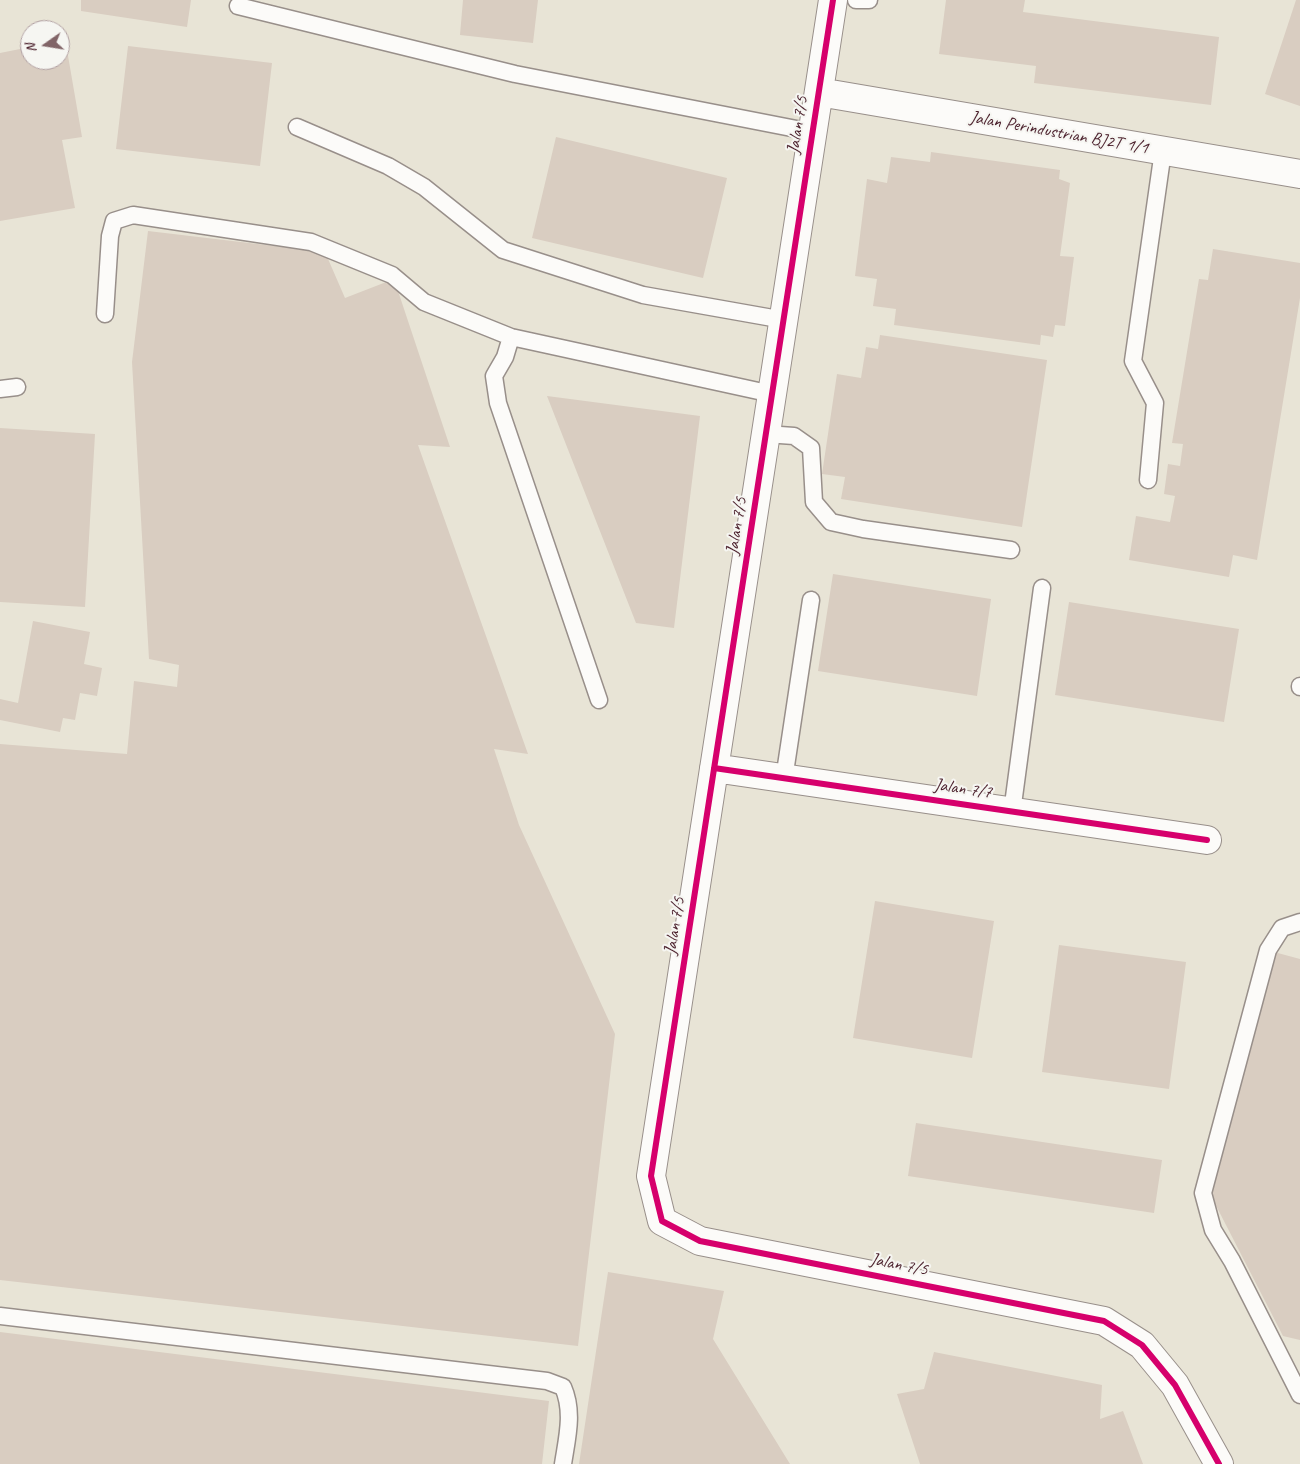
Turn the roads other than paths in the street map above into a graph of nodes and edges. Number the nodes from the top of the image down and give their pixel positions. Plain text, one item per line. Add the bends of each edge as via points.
1 (833, 0) edge
2 (856, 0) edge
3 (869, 0) edge
4 (238, 6) dead end
5 (819, 92) junction
6 (297, 128) dead end
7 (812, 132) junction
8 (1163, 151) junction
9 (1300, 174) edge
10 (105, 314) dead end
11 (784, 320) junction
12 (511, 337) junction
13 (17, 387) dead end
14 (0, 389) edge
15 (772, 394) junction
16 (766, 434) junction
17 (1148, 480) dead end
18 (1011, 550) dead end
19 (1042, 588) dead end
20 (811, 600) dead end
21 (599, 700) dead end
22 (714, 768) junction
23 (784, 779) junction
24 (1012, 812) junction
25 (1207, 840) dead end
26 (1300, 922) edge
27 (0, 1316) edge
28 (1300, 1396) edge
29 (563, 1464) edge
30 (1219, 1464) edge

1 - 5 street, Jalan 7/5
2 - 3 lane
4 - 7 lane via 515,74
5 - 7 street, Jalan 7/5
5 - 8 street, Jalan Perindustrian BJ2T 1/1
6 - 11 lane via 388,166 424,187 503,250 643,295
7 - 11 street, Jalan 7/5
8 - 9 street, Jalan Perindustrian BJ2T 1/1
8 - 17 lane via 1133,361 1155,403
10 - 12 lane via 110,236 114,221 133,215 311,242 392,275 424,302
11 - 15 street, Jalan 7/5
12 - 15 lane
12 - 21 lane via 494,376 498,403
13 - 14 lane
15 - 16 street, Jalan 7/5
16 - 18 lane via 794,436 811,448 814,502 831,522
16 - 22 street, Jalan 7/5
19 - 24 lane
20 - 23 lane
22 - 23 street, Jalan 7/7
22 - 30 street, Jalan 7/5 via 651,1176 662,1221 700,1241 1104,1321 1142,1345 1175,1385
23 - 24 street, Jalan 7/7
24 - 25 street, Jalan 7/7
26 - 28 lane via 1282,928 1268,950 1203,1193 1213,1230
27 - 29 lane via 547,1381 563,1387 568,1398 569,1420

